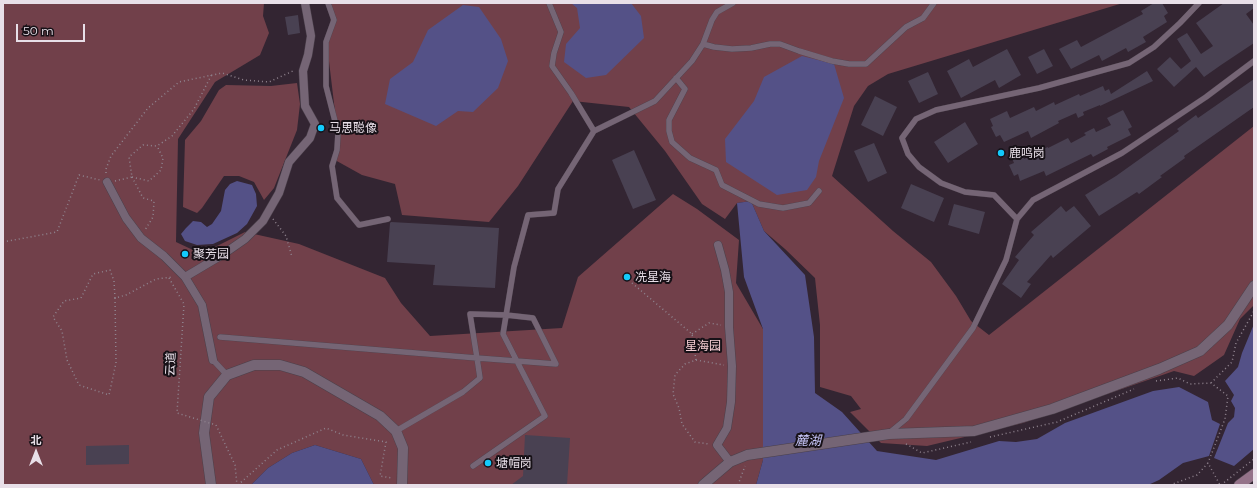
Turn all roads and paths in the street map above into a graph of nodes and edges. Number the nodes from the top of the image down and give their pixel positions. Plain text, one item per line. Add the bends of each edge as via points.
1 (305, 3) edge
2 (328, 3) edge
3 (550, 3) edge
4 (733, 3) edge
5 (934, 3) edge
6 (1199, 3) edge
7 (703, 44) junction
8 (1254, 60) edge
9 (303, 71) junction
10 (212, 74) junction
11 (676, 78) junction
12 (594, 132) junction
13 (157, 146) junction
14 (132, 177) junction
15 (107, 182) junction
16 (819, 191) dead end
17 (269, 210) junction
18 (388, 219) dead end
19 (1017, 219) junction
20 (141, 238) junction
21 (3, 242) edge
22 (718, 246) dead end
23 (292, 257) dead end
24 (184, 276) junction
25 (169, 278) junction
26 (632, 283) dead end
27 (1254, 286) edge
28 (115, 298) junction
29 (1254, 311) edge
30 (506, 315) junction
31 (729, 327) junction
32 (692, 334) junction
33 (220, 337) dead end
34 (477, 358) junction
35 (213, 360) joint
36 (696, 360) junction
37 (517, 361) junction
38 (732, 366) junction
39 (227, 375) junction
40 (1152, 381) dead end
41 (1211, 383) junction
42 (1138, 388) dead end
43 (396, 431) junction
44 (889, 434) junction
45 (988, 438) dead end
46 (973, 441) dead end
47 (717, 445) junction
48 (747, 455) junction
49 (1254, 460) edge
50 (730, 462) junction
51 (1208, 463) junction
52 (473, 466) dead end
53 (1254, 474) edge
54 (402, 483) edge
55 (211, 485) edge
56 (237, 485) edge
57 (702, 485) edge
58 (738, 485) edge
59 (1170, 485) edge
60 (1221, 485) edge
61 (1239, 485) edge

1 - 9 street via 311,36
2 - 18 lane via 334,20 326,42 326,86 338,133 337,150 332,166 337,198 359,225
3 - 12 lane via 561,32 552,66
4 - 7 lane via 717,12
5 - 7 lane via 923,18 906,27 866,64 832,61 780,44 732,49
6 - 19 lane via 1154,47 1129,63 1039,88 936,110 916,119 902,138 908,154 919,167 941,182 965,192 994,195
7 - 11 lane
8 - 19 lane via 1206,97 1122,153 1033,200
9 - 10 path via 297,70 269,82 244,80 222,72
9 - 17 street via 305,106 315,124 310,138 289,162 279,194
10 - 13 path via 194,109 172,136
10 - 15 path via 179,82 148,108 111,156 106,169
11 - 12 lane via 655,101
11 - 16 lane via 685,88 669,120 672,142 690,158 716,170 722,185 759,204 783,208 809,203
12 - 30 lane via 558,189 554,213 528,215 514,267
13 - 14 path via 144,145 129,157
13 - 14 path via 163,158 161,170 149,181
14 - 15 path
14 - 20 path via 143,198 154,201 153,217
15 - 20 street via 126,218
15 - 21 path via 79,175 57,232
17 - 23 path via 273,220 286,236
17 - 24 street via 263,221 244,239 222,255
19 - 44 lane via 1006,260 973,328 906,419
20 - 24 street
22 - 31 street via 729,292
24 - 25 path
24 - 35 street via 202,305
25 - 28 path via 156,278 126,295
25 - 56 path, 云道, bridge via 184,304 177,413 216,425 235,465
26 - 32 path
27 - 44 street via 1228,325 1200,351 1159,369 1052,409 974,431
28 - 28 path via 116,363 109,395 79,385 67,360 62,331 53,317 64,301 81,298 93,274 110,270 114,281
29 - 41 path via 1236,343 1232,362
30 - 34 lane via 470,314
30 - 37 lane via 503,334
30 - 37 lane via 533,318 556,364
31 - 32 path via 709,323
31 - 38 street
32 - 36 path
33 - 34 lane
34 - 37 lane
34 - 43 lane via 480,378 463,392
35 - 39 lane
36 - 38 path
36 - 47 path via 685,364 675,375 673,394 682,424 695,442
37 - 52 lane via 545,416
38 - 47 street via 727,428
39 - 43 street via 254,365 280,365 304,372 380,416
39 - 55 street via 209,397 204,433
40 - 41 path via 1178,378 1190,384
41 - 51 path via 1228,396 1226,420
42 - 45 path via 1057,422
43 - 54 street via 404,448
44 - 46 path via 922,452
44 - 48 street
47 - 50 street
48 - 50 street
48 - 58 path
49 - 60 path
50 - 57 street
51 - 59 path via 1197,475
51 - 60 path
53 - 61 main road
54 - 56 path via 380,476 386,442 343,435 326,428 277,450

